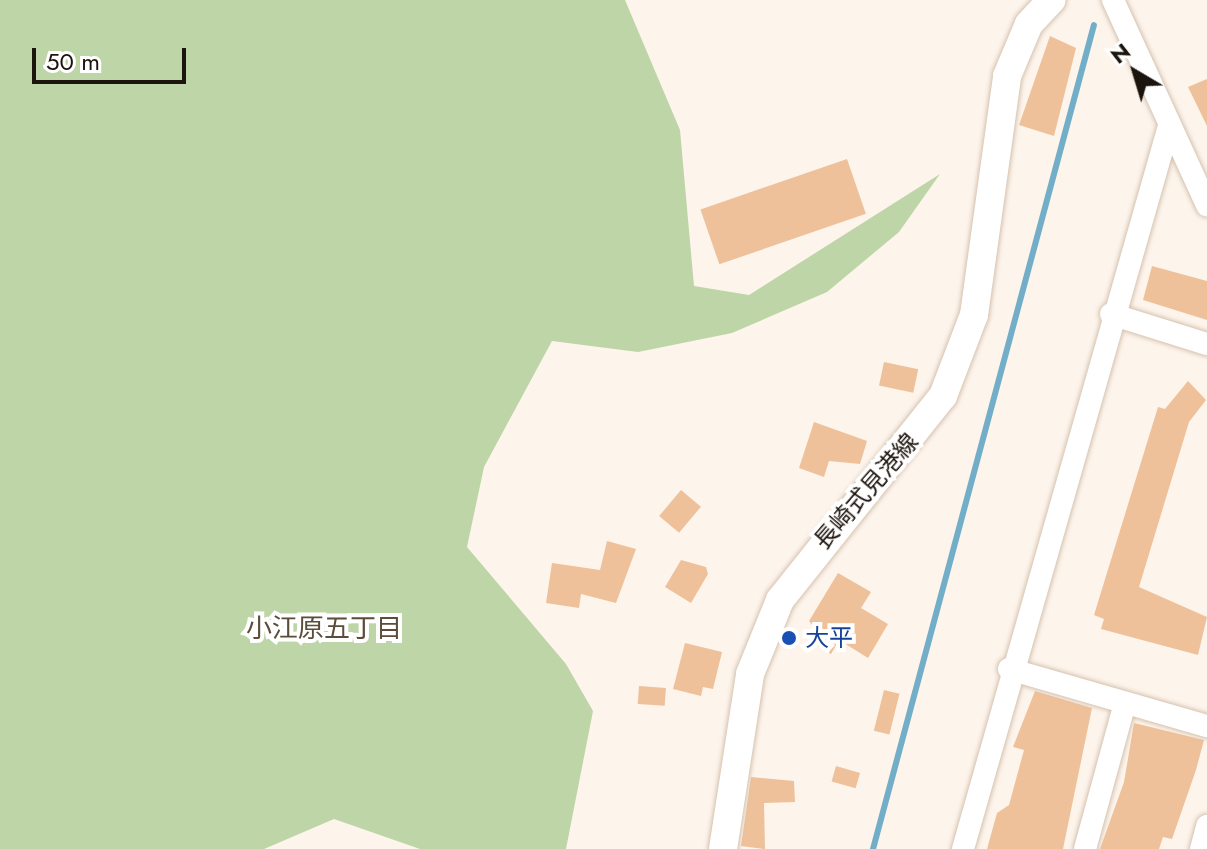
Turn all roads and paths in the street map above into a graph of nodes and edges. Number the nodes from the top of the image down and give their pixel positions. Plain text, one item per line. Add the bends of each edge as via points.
1 (1051, 0) edge
2 (1113, 0) edge
3 (1169, 126) junction
4 (1207, 205) edge
5 (1111, 314) junction
6 (1207, 344) edge
7 (1009, 669) junction
8 (1125, 703) junction
9 (1207, 726) edge
10 (1207, 826) edge
11 (723, 849) edge
12 (963, 849) edge
13 (1085, 849) edge
14 (1201, 849) edge

1 - 11 main road, 長崎式見港線 via 1029,24 1007,76 974,315 943,396 780,600 750,674
2 - 3 street
3 - 4 street
3 - 5 street
5 - 6 street
5 - 7 street
7 - 8 street
7 - 12 street
8 - 9 street
8 - 13 street
10 - 14 street

